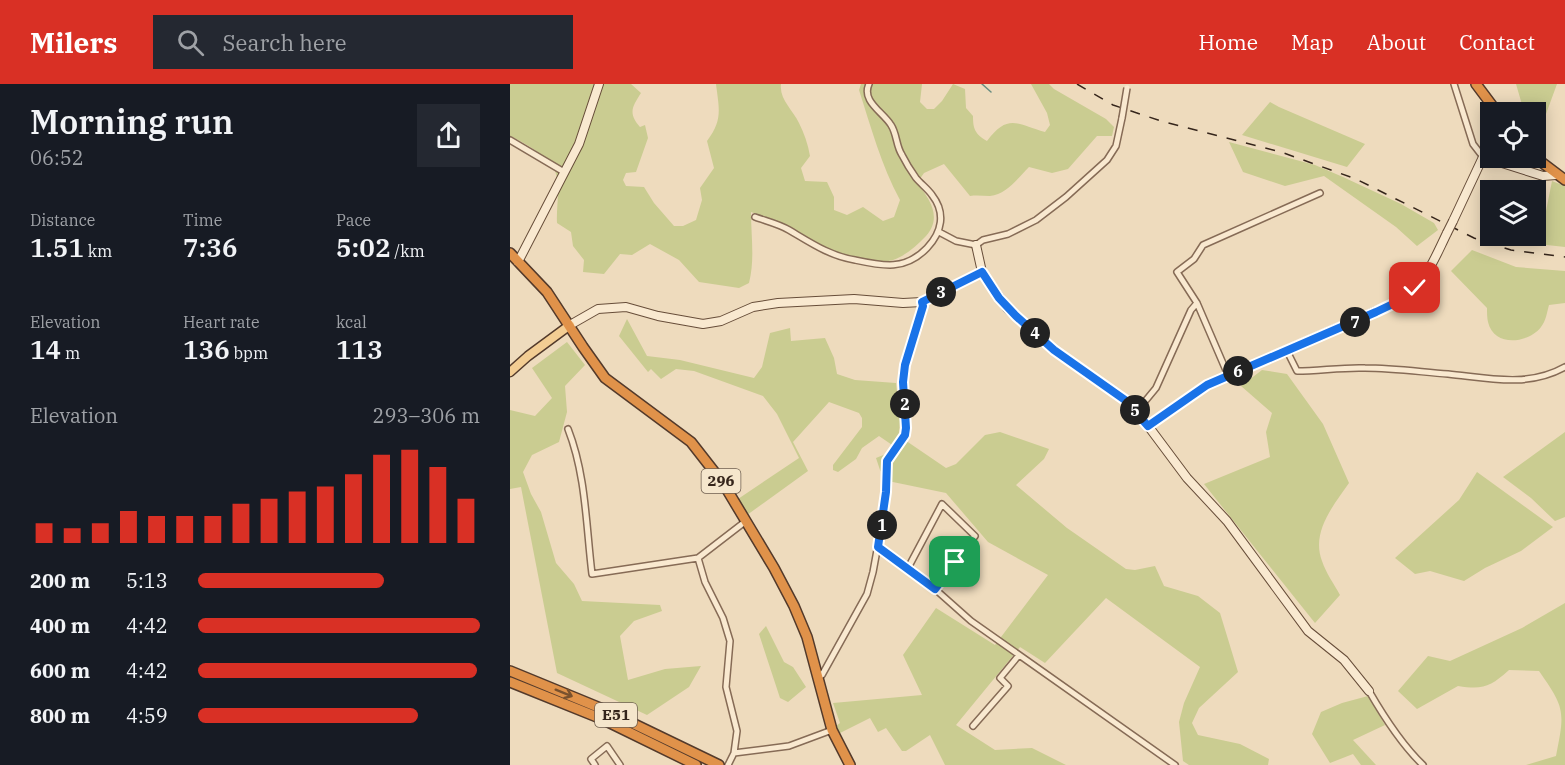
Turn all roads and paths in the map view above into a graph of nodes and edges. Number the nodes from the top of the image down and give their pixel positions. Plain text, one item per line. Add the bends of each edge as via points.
1 (599, 84) edge
2 (870, 84) edge
3 (1454, 84) edge
4 (1476, 84) edge
5 (1127, 86) edge
6 (1490, 102) edge
7 (510, 140) edge
8 (1480, 153) edge
9 (1480, 163) edge
10 (1546, 166) edge
11 (1518, 168) edge
12 (564, 172) junction
13 (1556, 175) junction
14 (1565, 180) edge
15 (1320, 193) dead end
16 (755, 217) dead end
17 (939, 232) junction
18 (976, 244) junction
19 (510, 253) edge
20 (518, 262) junction
21 (982, 272) junction
22 (922, 302) junction
23 (1197, 303) junction
24 (570, 326) junction
25 (1287, 351) junction
26 (1565, 367) edge
27 (510, 372) edge
28 (1228, 375) junction
29 (1137, 411) junction
30 (1148, 426) junction
31 (568, 429) dead end
32 (746, 521) junction
33 (878, 547) junction
34 (698, 558) junction
35 (908, 568) junction
36 (935, 589) junction
37 (1019, 655) junction
38 (510, 671) edge
39 (818, 676) junction
40 (510, 682) edge
41 (1369, 691) joint
42 (973, 726) dead end
43 (832, 730) junction
44 (732, 756) junction
45 (595, 765) edge
46 (620, 765) edge
47 (696, 765) edge
48 (719, 765) edge
49 (728, 765) edge
50 (850, 765) edge
51 (1175, 765) edge
52 (1423, 765) edge

1 - 12 street via 579,144
2 - 17 street via 868,99 890,123 900,152 939,207
3 - 8 street via 1473,144
4 - 6 highway
5 - 18 street, bridge via 1116,146 1107,160 1036,220
7 - 12 street
9 - 25 street, bridge via 1427,274 1415,288 1397,302
10 - 13 highway
11 - 13 street via 1544,176
12 - 20 street
13 - 14 highway
15 - 23 street via 1201,248 1177,272
16 - 17 street via 841,258 883,266 894,266 918,256
17 - 18 street via 956,241
18 - 21 street
19 - 20 highway, 296
20 - 24 highway, 296 via 547,292
21 - 22 street
21 - 29 street via 1016,316 1054,350
22 - 24 street via 854,299 778,303 703,324 626,308 598,309
22 - 33 street via 905,365 905,435 887,461
23 - 28 street
23 - 29 street via 1156,388
24 - 27 main road
24 - 32 highway, 296 via 605,378 699,451
25 - 26 street via 1297,371 1365,368 1514,380 1553,374
25 - 28 street
28 - 30 street
29 - 30 street
30 - 41 street via 1187,478 1227,520 1308,631 1344,660
31 - 34 street via 585,496 592,574
32 - 34 street
32 - 39 highway, 296 via 794,606
33 - 35 street
33 - 39 street via 867,594
34 - 44 street via 730,641 726,687 737,725
35 - 36 street
35 - 36 street via 942,504 975,536
36 - 37 street
37 - 42 street via 1000,678 1008,686
37 - 51 street
38 -> 48 highway, E51 via 605,710
39 - 43 highway, 296
40 - 47 highway, E51 via 602,719
41 - 52 street via 1386,720
43 - 44 street via 789,746
43 - 50 highway, 296
44 - 49 street
45 - 46 street via 591,759 607,746

